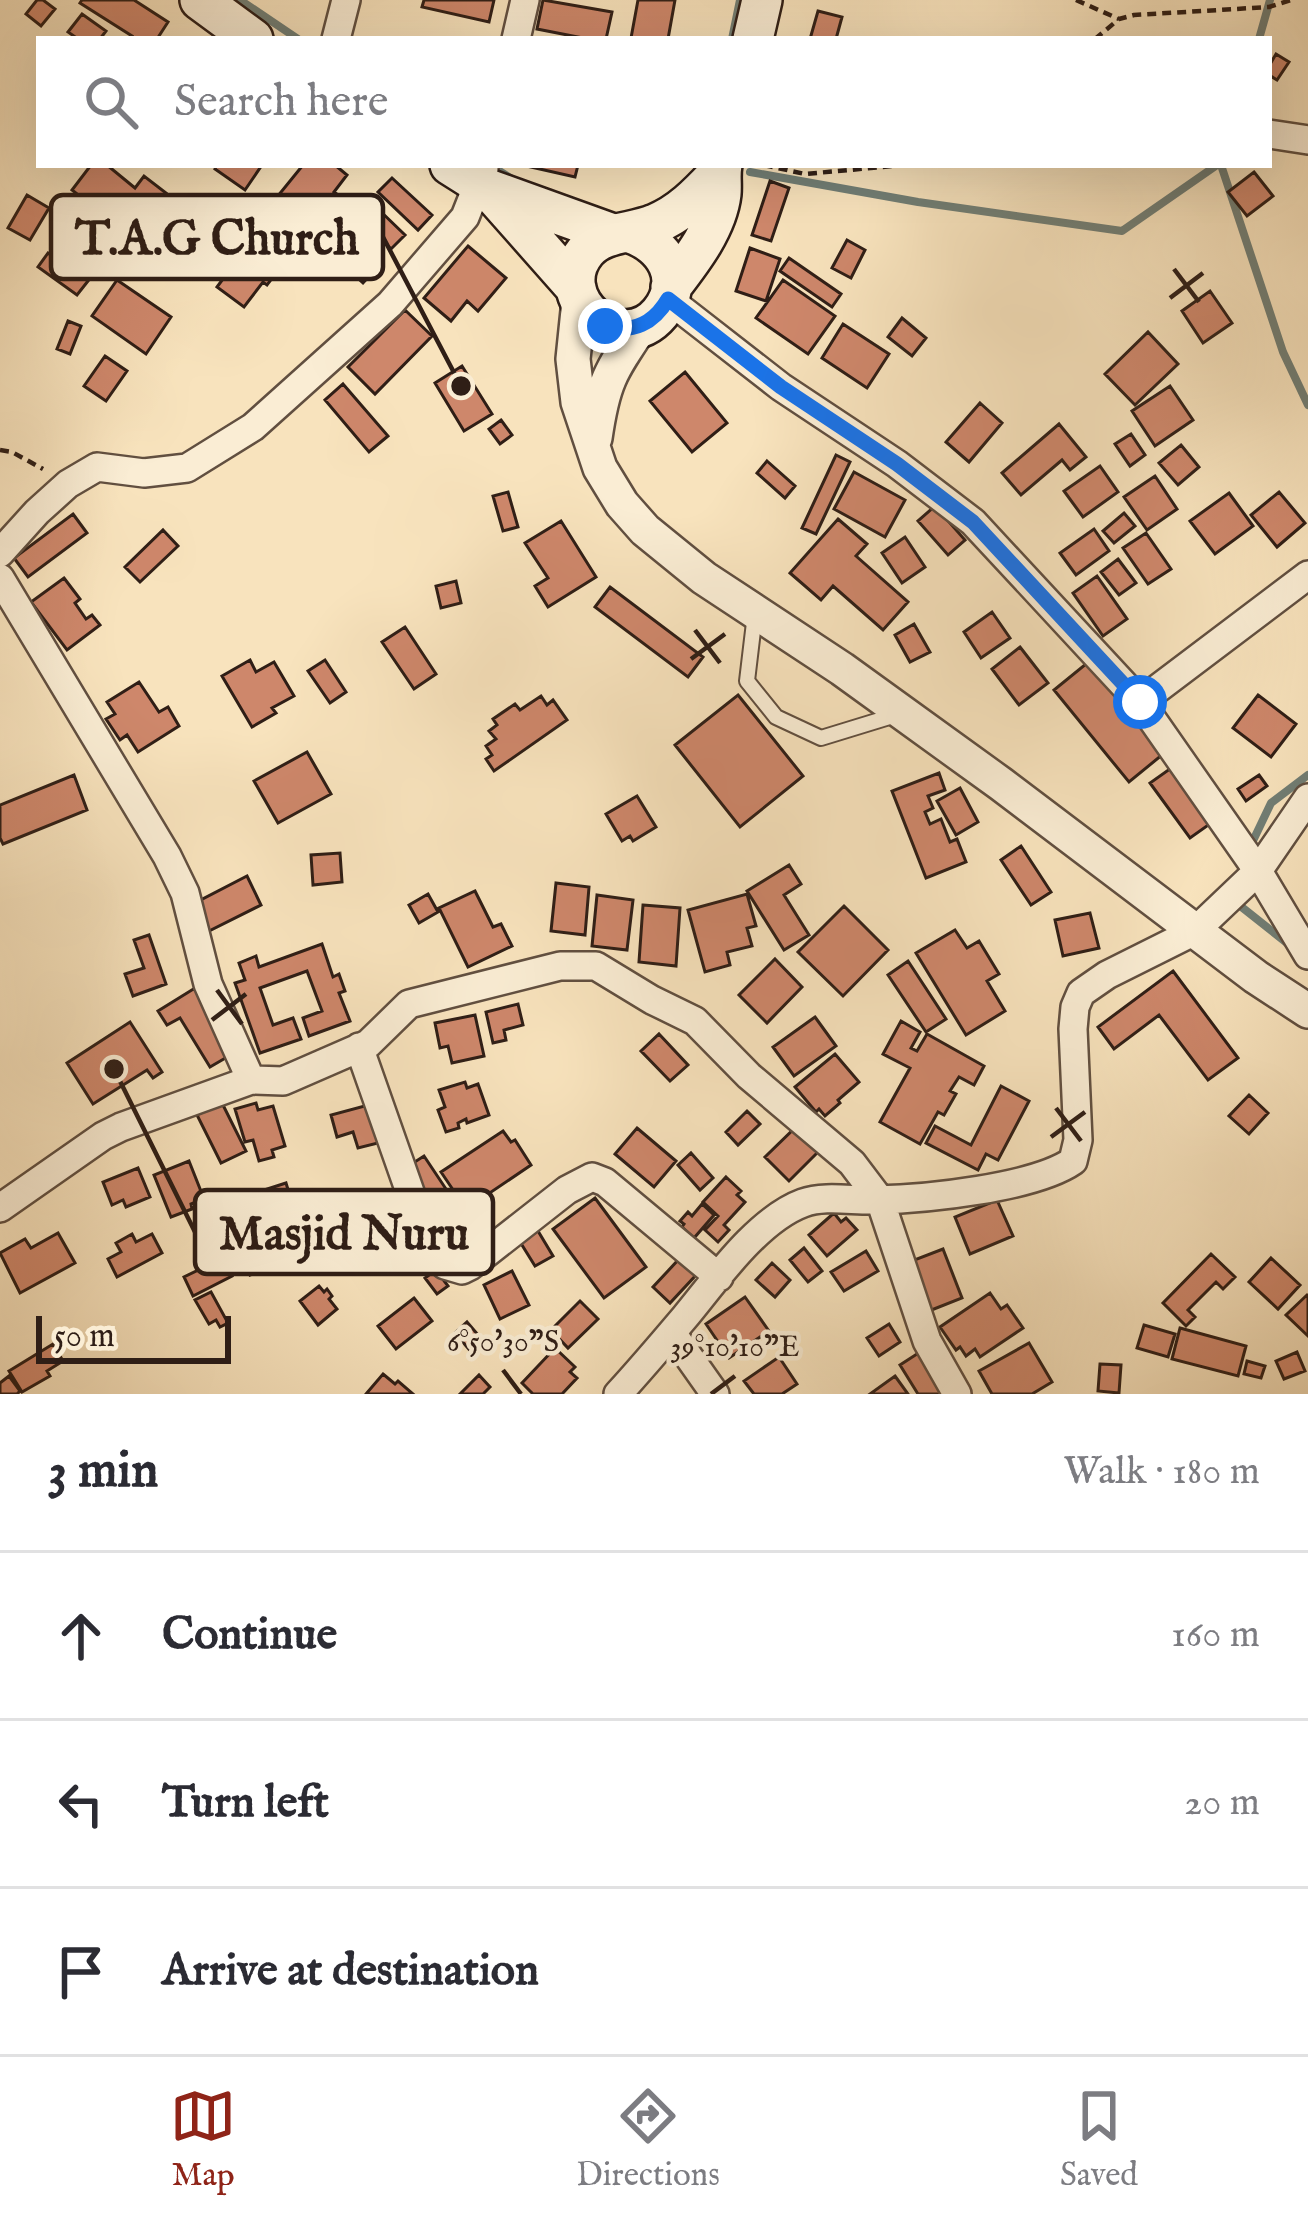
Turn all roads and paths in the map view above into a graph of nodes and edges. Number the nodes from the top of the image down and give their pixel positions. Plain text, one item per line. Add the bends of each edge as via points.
1 (200, 0) edge
2 (346, 0) edge
3 (525, 0) edge
4 (762, 0) edge
5 (1076, 0) edge
6 (1291, 0) edge
7 (1119, 20) junction
8 (249, 36) edge
9 (337, 36) edge
10 (517, 36) edge
11 (754, 36) edge
12 (1099, 36) edge
13 (1272, 134) edge
14 (1308, 140) edge
15 (778, 168) edge
16 (871, 168) edge
17 (721, 169) edge
18 (476, 175) edge
19 (621, 234) junction
20 (577, 294) junction
21 (660, 304) junction
22 (0, 450) edge
23 (592, 452) junction
24 (68, 484) junction
25 (0, 553) edge
26 (1308, 574) edge
27 (0, 578) edge
28 (755, 612) junction
29 (1140, 702) junction
30 (901, 713) junction
31 (1308, 798) edge
32 (1258, 871) junction
33 (1195, 932) junction
34 (1308, 955) edge
35 (1308, 1011) edge
36 (359, 1047) junction
37 (251, 1081) junction
38 (880, 1200) junction
39 (0, 1208) edge
40 (719, 1277) junction
41 (672, 1333) junction
42 (618, 1394) edge
43 (715, 1394) edge
44 (956, 1394) edge

1 - 8 main road
2 - 9 street
3 - 10 street
4 - 11 main road
5 - 7 path
6 - 7 path
7 - 12 path
13 - 14 street
15 - 16 path
17 - 19 main road via 688,206
17 - 21 main road via 715,215
18 - 19 main road
18 - 20 main road
18 - 24 street via 465,217 390,304 253,427 187,468 101,466
19 - 20 main road via 588,248
19 - 21 main road via 644,238 666,258 671,272
20 - 21 main road via 594,320 617,329
20 - 23 street via 573,358
21 - 23 street via 608,376
21 - 29 street via 973,522
22 - 24 path
23 - 28 street via 645,530
24 - 25 street
26 - 29 street
27 - 37 street via 167,856 208,984
28 - 30 street
28 - 30 lane via 746,681 776,716 821,738
29 - 32 street
30 - 33 street
31 - 32 street
32 - 33 street
32 - 34 street
33 - 35 street
33 - 38 street via 1082,993 1073,1029 1072,1161 1040,1177
36 - 37 street via 283,1081
36 - 38 street via 421,1000 560,965 596,966 708,1032 852,1163
36 - 40 street via 423,1229 450,1268 470,1266 592,1178
37 - 39 street via 103,1136
38 - 40 street via 802,1204 769,1224
38 - 44 street via 926,1341
40 - 41 street
41 - 42 street
41 - 43 street

